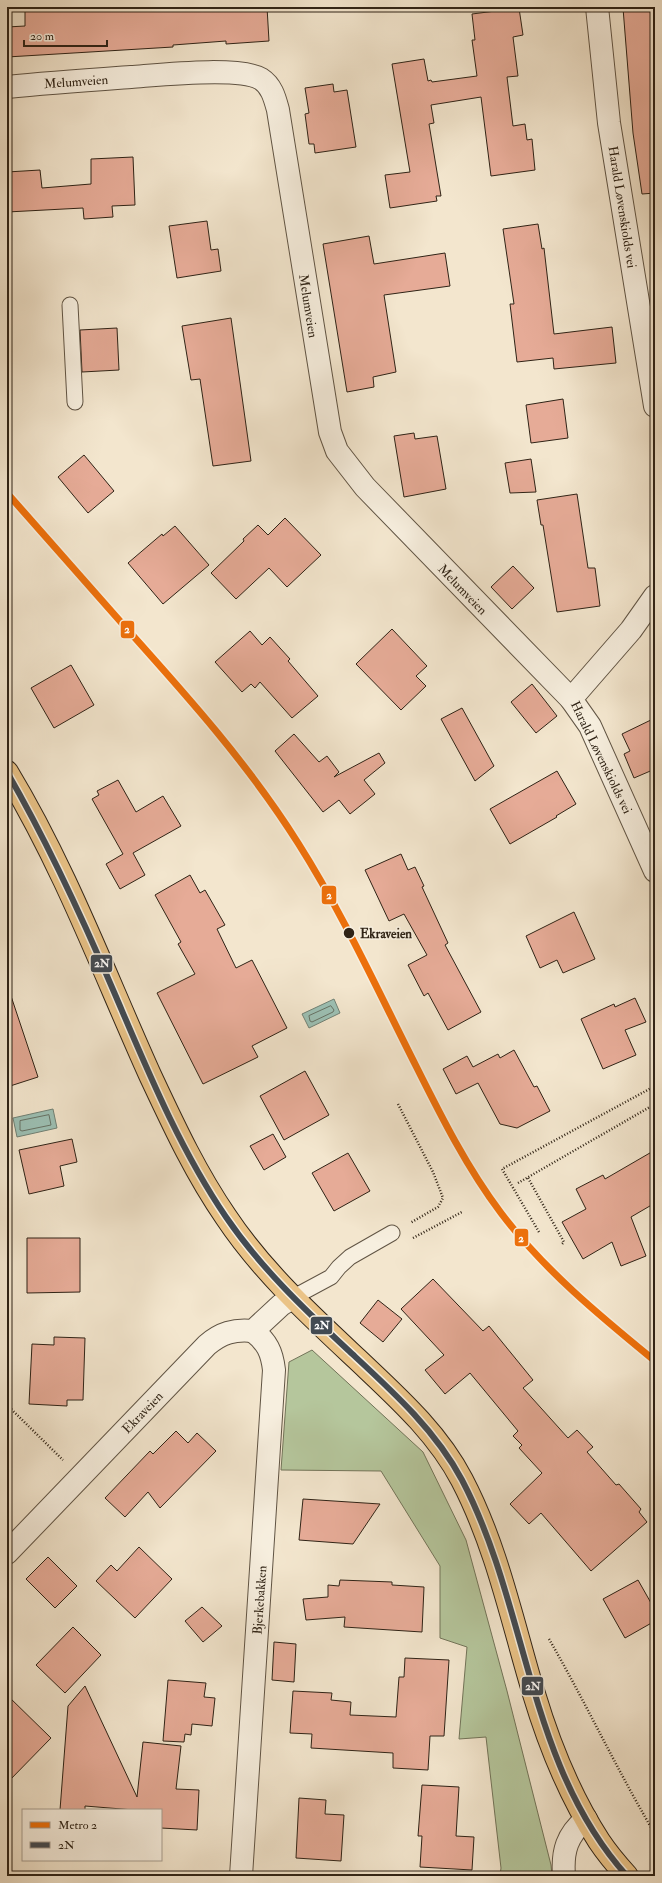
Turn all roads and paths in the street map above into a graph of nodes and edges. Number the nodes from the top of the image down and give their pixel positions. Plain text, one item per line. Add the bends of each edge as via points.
1 (597, 7) edge
2 (7, 87) edge
3 (70, 305) dead end
4 (75, 402) dead end
5 (655, 406) edge
6 (655, 596) edge
7 (571, 699) junction
8 (7, 772) edge
9 (655, 871) edge
10 (655, 1086) edge
11 (398, 1104) dead end
12 (655, 1104) edge
13 (528, 1178) junction
14 (518, 1183) dead end
15 (539, 1232) dead end
16 (392, 1233) joint
17 (561, 1245) dead end
18 (292, 1298) junction
19 (253, 1331) junction
20 (7, 1405) edge
21 (80, 1477) junction
22 (7, 1553) edge
23 (549, 1639) dead end
24 (586, 1819) junction
25 (655, 1834) edge
26 (241, 1876) edge
27 (564, 1876) edge
28 (627, 1876) edge

1 - 5 street, Harald Løvenskiolds vei via 609,123
2 - 7 street, Melumveien via 196,73 233,73 250,76 261,79 269,87 278,110 330,432 337,451 365,487
3 - 4 lane
6 - 7 street, Harald Løvenskiolds vei via 631,630
7 - 9 street, Harald Løvenskiolds vei via 590,726
8 - 18 main road via 50,851 190,1158 234,1229
10 - 15 path via 502,1169
11 - 16 path via 433,1172 443,1198 438,1207
12 - 13 path
13 - 14 path
13 - 17 path via 564,1242
16 - 18 lane via 350,1257 331,1277
18 - 19 street
18 - 24 main road via 417,1417 449,1457 461,1477 498,1567 547,1733
19 - 21 street, Ekraveien via 227,1332 207,1345
19 - 26 street, Bjerkebakken via 268,1346 274,1370
20 - 21 path
21 - 22 street, Ekraveien
23 - 25 path via 627,1787
24 - 27 street via 570,1836 565,1849
24 - 28 main road via 600,1842

